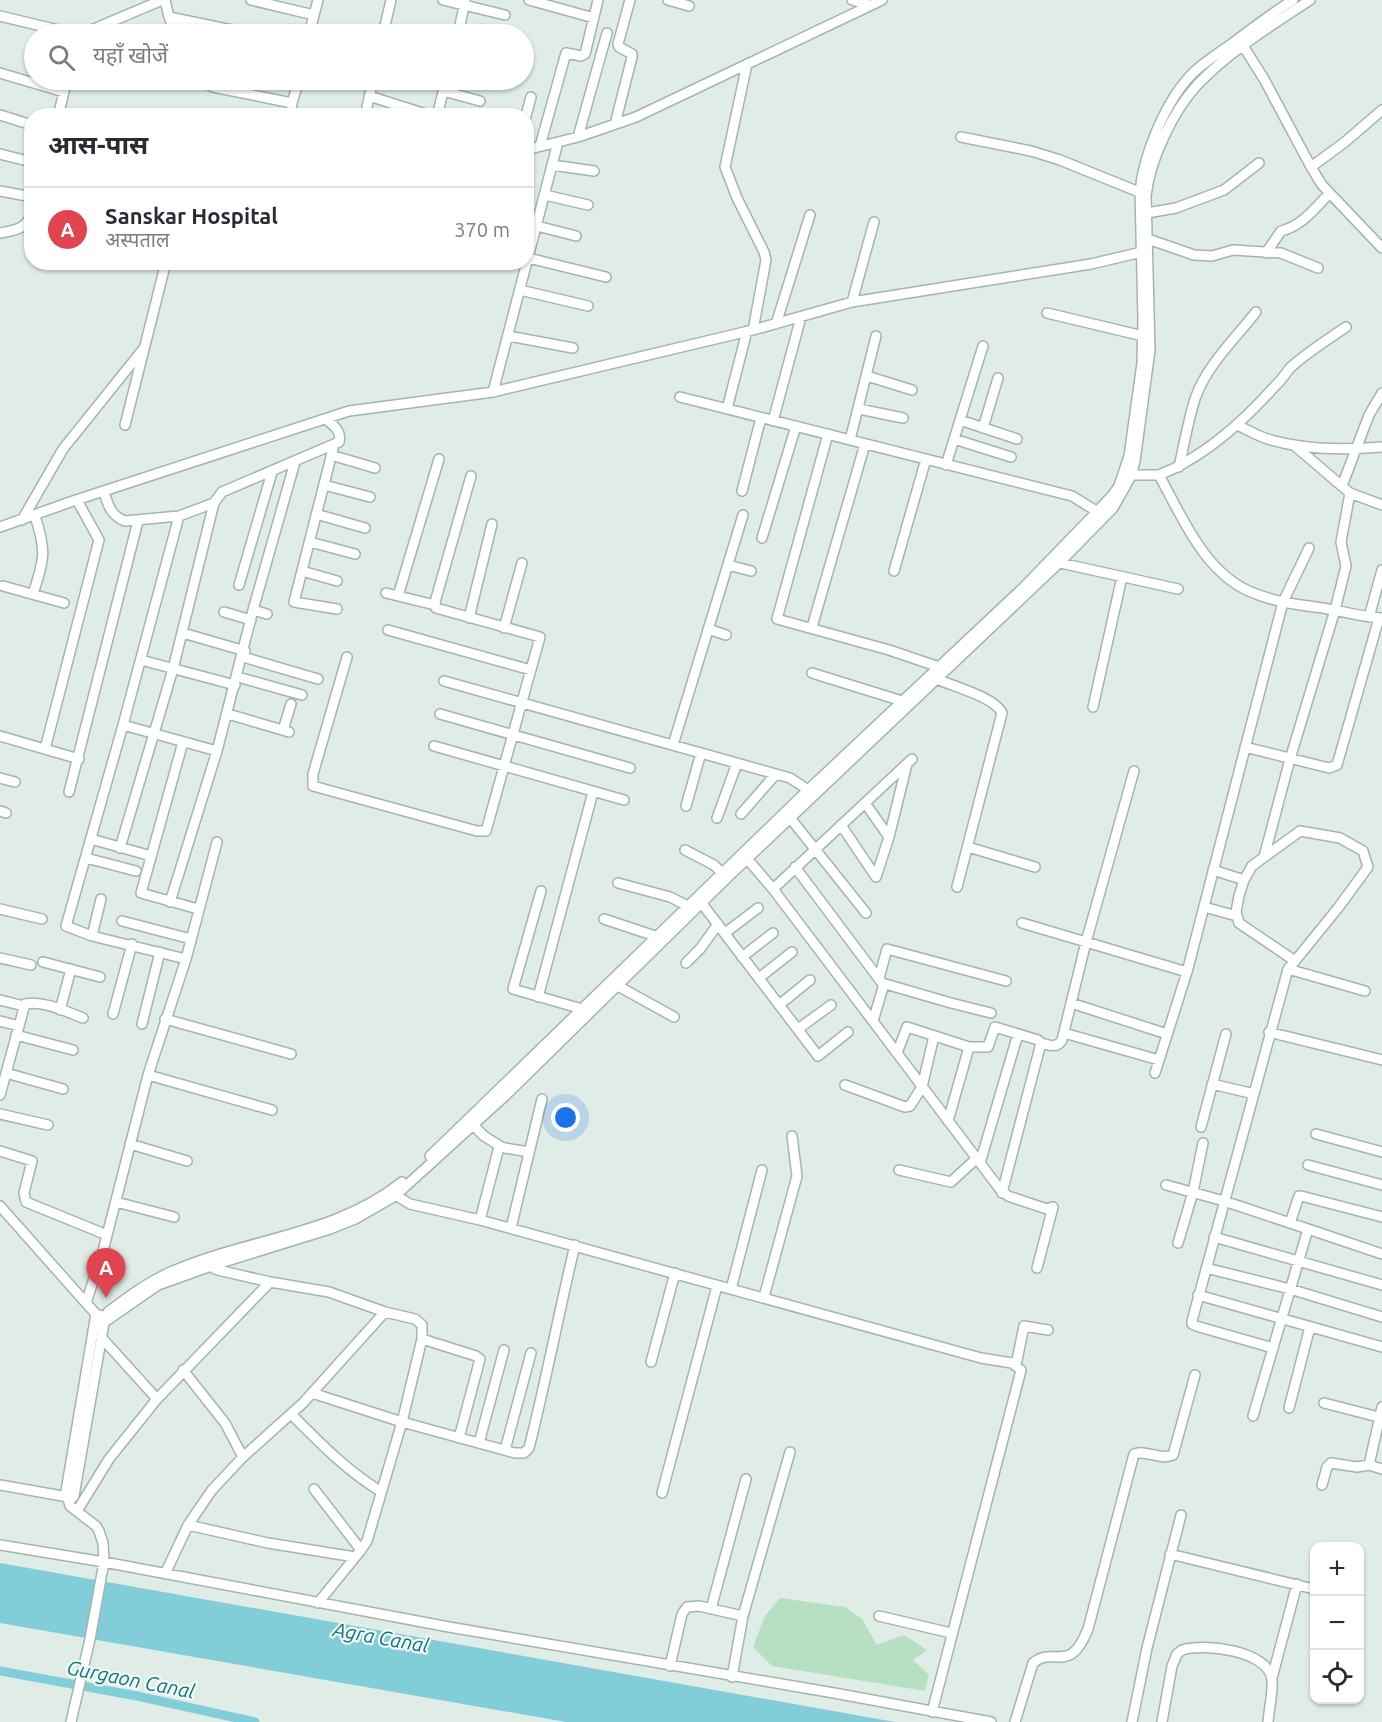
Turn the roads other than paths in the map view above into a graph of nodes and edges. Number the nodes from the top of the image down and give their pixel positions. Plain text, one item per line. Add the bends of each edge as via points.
1 (164, 0) edge
2 (251, 0) edge
3 (318, 0) edge
4 (391, 0) edge
5 (442, 0) edge
6 (529, 0) edge
7 (598, 0) edge
8 (630, 0) edge
9 (668, 0) edge
10 (852, 0) edge
11 (882, 0) edge
12 (1293, 0) edge
13 (1310, 0) edge
14 (465, 3) edge
15 (869, 5) junction
16 (689, 6) dead end
17 (1282, 7) edge
18 (314, 15) junction
19 (505, 15) dead end
20 (0, 16) edge
21 (169, 17) junction
22 (594, 18) junction
23 (33, 24) edge
24 (106, 24) edge
25 (172, 24) edge
26 (203, 24) edge
27 (312, 24) edge
28 (387, 24) edge
29 (462, 24) edge
30 (607, 33) dead end
31 (1241, 42) junction
32 (747, 64) junction
33 (0, 73) edge
34 (24, 80) edge
35 (57, 90) edge
36 (228, 90) edge
37 (295, 90) edge
38 (370, 90) edge
39 (444, 90) edge
40 (456, 90) edge
41 (64, 92) joint
42 (1177, 94) junction
43 (369, 96) junction
44 (531, 97) dead end
45 (1186, 100) junction
46 (480, 101) dead end
47 (291, 103) junction
48 (60, 108) edge
49 (291, 108) edge
50 (367, 108) edge
51 (395, 108) edge
52 (439, 108) edge
53 (528, 108) edge
54 (1382, 110) edge
55 (0, 115) edge
56 (24, 122) edge
57 (615, 124) junction
58 (578, 137) junction
59 (961, 137) dead end
60 (558, 142) junction
61 (540, 146) junction
62 (534, 148) edge
63 (0, 154) edge
64 (24, 160) edge
65 (1259, 163) dead end
66 (552, 165) junction
67 (1311, 167) junction
68 (594, 171) dead end
69 (0, 191) edge
70 (1143, 193) junction
71 (1329, 194) junction
72 (544, 195) junction
73 (24, 196) edge
74 (588, 205) dead end
75 (1147, 213) junction
76 (810, 215) dead end
77 (874, 222) dead end
78 (24, 226) edge
79 (537, 226) junction
80 (0, 233) edge
81 (576, 236) dead end
82 (534, 237) edge
83 (1148, 238) junction
84 (1382, 248) edge
85 (1145, 251) junction
86 (1266, 253) junction
87 (534, 259) edge
88 (1318, 268) dead end
89 (164, 270) edge
90 (525, 270) edge
91 (606, 277) dead end
92 (520, 290) junction
93 (852, 302) junction
94 (588, 306) dead end
95 (1256, 312) dead end
96 (1047, 313) dead end
97 (801, 317) junction
98 (776, 324) junction
99 (1346, 327) dead end
100 (750, 331) junction
101 (508, 336) junction
102 (876, 336) dead end
103 (1143, 336) junction
104 (983, 346) dead end
105 (144, 348) junction
106 (573, 348) dead end
107 (867, 376) junction
108 (998, 378) dead end
109 (912, 390) dead end
110 (493, 392) junction
111 (1382, 393) edge
112 (680, 397) dead end
113 (727, 409) junction
114 (859, 409) junction
115 (761, 418) junction
116 (903, 418) dead end
117 (326, 419) junction
118 (960, 420) junction
119 (773, 421) junction
120 (125, 425) dead end
121 (796, 426) junction
122 (1237, 426) junction
123 (983, 428) junction
124 (828, 434) junction
125 (954, 439) junction
126 (1017, 439) dead end
127 (850, 440) junction
128 (865, 444) junction
129 (334, 445) junction
130 (1295, 446) junction
131 (1382, 447) edge
132 (1356, 449) junction
133 (331, 455) junction
134 (1011, 457) dead end
135 (439, 459) dead end
136 (926, 459) junction
137 (295, 462) junction
138 (946, 465) junction
139 (1179, 467) junction
140 (375, 468) dead end
141 (272, 472) junction
142 (1159, 475) junction
143 (471, 476) dead end
144 (1127, 476) junction
145 (324, 485) junction
146 (1346, 490) junction
147 (742, 491) dead end
148 (104, 492) junction
149 (370, 497) dead end
150 (77, 500) junction
151 (214, 503) junction
152 (1382, 505) edge
153 (1098, 512) junction
154 (316, 514) junction
155 (743, 515) dead end
156 (35, 516) junction
157 (179, 516) junction
158 (22, 520) junction
159 (138, 521) junction
160 (492, 524) dead end
161 (0, 528) edge
162 (365, 528) dead end
163 (762, 538) dead end
164 (310, 542) junction
165 (1309, 548) dead end
166 (355, 554) dead end
167 (1055, 562) junction
168 (522, 563) dead end
169 (728, 565) junction
170 (894, 570) dead end
171 (1382, 570) edge
172 (302, 571) junction
173 (751, 571) dead end
174 (1122, 577) junction
175 (337, 581) dead end
176 (239, 585) dead end
177 (3, 586) dead end
178 (1178, 589) dead end
179 (386, 593) dead end
180 (33, 594) junction
181 (398, 596) junction
182 (1283, 602) junction
183 (64, 603) dead end
184 (435, 605) junction
185 (337, 609) dead end
186 (1335, 610) junction
187 (224, 612) dead end
188 (267, 614) dead end
189 (252, 615) junction
190 (1377, 617) edge
191 (469, 618) junction
192 (812, 627) junction
193 (504, 628) junction
194 (388, 630) dead end
195 (708, 630) junction
196 (183, 633) junction
197 (726, 634) dead end
198 (1377, 640) edge
199 (244, 654) junction
200 (348, 657) dead end
201 (141, 660) junction
202 (943, 668) junction
203 (173, 669) junction
204 (531, 670) junction
205 (812, 673) dead end
206 (318, 679) dead end
207 (938, 679) junction
208 (237, 681) junction
209 (444, 681) dead end
210 (302, 695) dead end
211 (522, 703) junction
212 (291, 704) dead end
213 (901, 706) junction
214 (1093, 707) dead end
215 (228, 714) junction
216 (440, 714) dead end
217 (123, 725) junction
218 (155, 734) junction
219 (513, 735) junction
220 (0, 736) edge
221 (183, 742) junction
222 (673, 745) junction
223 (434, 746) dead end
224 (1245, 747) junction
225 (45, 749) junction
226 (218, 751) junction
227 (701, 753) junction
228 (79, 759) junction
229 (1290, 759) junction
230 (737, 763) junction
231 (505, 767) junction
232 (630, 768) dead end
233 (1134, 771) dead end
234 (776, 774) junction
235 (0, 778) edge
236 (15, 782) dead end
237 (69, 792) dead end
238 (593, 792) junction
239 (813, 792) junction
240 (624, 800) dead end
241 (865, 803) junction
242 (686, 806) dead end
243 (741, 814) dead end
244 (717, 818) dead end
245 (791, 819) junction
246 (841, 825) junction
247 (889, 837) junction
248 (91, 839) junction
249 (217, 842) dead end
250 (968, 847) junction
251 (120, 848) junction
252 (815, 849) junction
253 (685, 850) dead end
254 (152, 856) junction
255 (745, 856) junction
256 (1264, 857) junction
257 (86, 858) junction
258 (795, 867) junction
259 (1035, 867) dead end
260 (1213, 870) junction
261 (136, 871) dead end
262 (725, 876) junction
263 (1244, 879) junction
264 (618, 883) dead end
265 (957, 887) dead end
266 (773, 889) junction
267 (541, 891) dead end
268 (101, 899) dead end
269 (700, 901) junction
270 (170, 902) junction
271 (688, 906) junction
272 (1204, 907) junction
273 (758, 908) dead end
274 (0, 909) edge
275 (198, 909) junction
276 (866, 913) dead end
277 (1237, 916) junction
278 (42, 919) dead end
279 (604, 919) dead end
280 (122, 921) dead end
281 (1022, 923) dead end
282 (718, 924) junction
283 (724, 933) junction
284 (773, 933) dead end
285 (92, 936) junction
286 (661, 938) junction
287 (191, 939) junction
288 (1086, 942) junction
289 (132, 945) junction
290 (160, 952) junction
291 (792, 952) dead end
292 (742, 957) junction
293 (0, 958) edge
294 (186, 959) junction
295 (1295, 961) junction
296 (43, 962) dead end
297 (686, 963) dead end
298 (31, 966) dead end
299 (71, 969) junction
300 (1288, 969) junction
301 (1187, 972) junction
302 (100, 977) dead end
303 (759, 978) junction
304 (810, 980) dead end
305 (619, 981) junction
306 (882, 981) junction
307 (1006, 981) dead end
308 (1365, 990) dead end
309 (538, 997) junction
310 (0, 1000) edge
311 (1071, 1003) junction
312 (779, 1005) junction
313 (831, 1005) dead end
314 (24, 1006) junction
315 (60, 1010) junction
316 (991, 1013) dead end
317 (113, 1014) dead end
318 (579, 1016) junction
319 (674, 1017) dead end
320 (83, 1018) dead end
321 (165, 1019) junction
322 (873, 1021) junction
323 (0, 1022) edge
324 (142, 1024) dead end
325 (798, 1029) junction
326 (18, 1031) junction
327 (848, 1032) dead end
328 (1269, 1032) junction
329 (1064, 1033) junction
330 (1018, 1034) junction
331 (1167, 1034) junction
332 (1226, 1034) dead end
333 (934, 1036) junction
334 (1041, 1043) junction
335 (969, 1047) junction
336 (73, 1050) dead end
337 (897, 1053) junction
338 (291, 1054) dead end
339 (1159, 1060) junction
340 (1382, 1060) edge
341 (4, 1062) edge
342 (6, 1073) junction
343 (1155, 1073) dead end
344 (148, 1075) junction
345 (1212, 1084) junction
346 (844, 1085) dead end
347 (922, 1087) junction
348 (63, 1089) dead end
349 (1254, 1094) junction
350 (0, 1095) edge
351 (542, 1099) dead end
352 (272, 1110) dead end
353 (0, 1114) edge
354 (948, 1121) junction
355 (470, 1122) junction
356 (48, 1125) dead end
357 (1201, 1127) dead end
358 (1316, 1134) dead end
359 (792, 1136) dead end
360 (1203, 1143) dead end
361 (130, 1144) junction
362 (500, 1146) junction
363 (0, 1151) edge
364 (529, 1152) junction
365 (1382, 1152) edge
366 (978, 1160) junction
367 (187, 1161) dead end
368 (1308, 1165) dead end
369 (762, 1170) dead end
370 (899, 1170) dead end
371 (1166, 1185) dead end
372 (1382, 1185) edge
373 (1193, 1192) junction
374 (1002, 1193) junction
375 (392, 1194) junction
376 (1224, 1201) junction
377 (116, 1202) junction
378 (0, 1206) edge
379 (174, 1217) dead end
380 (1382, 1217) edge
381 (480, 1220) junction
382 (1290, 1223) junction
383 (511, 1228) junction
384 (1308, 1229) junction
385 (107, 1235) junction
386 (1214, 1237) junction
387 (1178, 1243) dead end
388 (575, 1245) junction
389 (1382, 1254) edge
390 (1298, 1260) junction
391 (209, 1262) junction
392 (1037, 1268) dead end
393 (1206, 1268) junction
394 (675, 1274) junction
395 (270, 1282) junction
396 (1382, 1285) edge
397 (717, 1286) junction
398 (731, 1289) junction
399 (1290, 1289) junction
400 (1198, 1295) junction
401 (764, 1297) junction
402 (86, 1303) junction
403 (385, 1312) junction
404 (1382, 1317) edge
405 (1282, 1319) junction
406 (98, 1321) junction
407 (1310, 1327) junction
408 (1048, 1330) dead end
409 (102, 1336) junction
410 (423, 1339) junction
411 (1382, 1347) edge
412 (1274, 1348) junction
413 (504, 1350) dead end
414 (531, 1353) dead end
415 (651, 1362) dead end
416 (1016, 1365) junction
417 (183, 1370) junction
418 (1195, 1376) dead end
419 (312, 1393) junction
420 (157, 1399) junction
421 (1324, 1403) dead end
422 (1382, 1407) edge
423 (1289, 1408) dead end
424 (292, 1415) junction
425 (1253, 1416) dead end
426 (1381, 1418) edge
427 (402, 1422) junction
428 (459, 1438) junction
429 (479, 1443) junction
430 (505, 1450) junction
431 (790, 1452) dead end
432 (243, 1457) junction
433 (1369, 1465) junction
434 (1382, 1469) edge
435 (746, 1479) dead end
436 (0, 1485) edge
437 (1322, 1485) dead end
438 (314, 1489) dead end
439 (380, 1491) junction
440 (662, 1493) dead end
441 (68, 1499) junction
442 (77, 1511) junction
443 (1181, 1515) dead end
444 (188, 1525) junction
445 (0, 1545) edge
446 (358, 1554) junction
447 (1170, 1554) junction
448 (104, 1562) junction
449 (165, 1574) junction
450 (1297, 1584) junction
451 (1310, 1587) edge
452 (318, 1603) junction
453 (711, 1609) junction
454 (743, 1616) junction
455 (879, 1616) dead end
456 (951, 1633) junction
457 (670, 1666) junction
458 (732, 1677) junction
459 (1272, 1678) junction
460 (932, 1712) junction
461 (71, 1722) edge
462 (991, 1722) edge
463 (1015, 1722) edge
464 (1132, 1722) edge
465 (1162, 1722) edge
466 (1268, 1722) edge

1 - 21 street
1 - 24 street
2 - 18 street
3 - 18 street
4 - 28 street
5 - 14 street
6 - 22 street
7 - 22 street
8 - 57 street via 618,44 632,57
9 - 16 street
10 - 15 street
11 - 15 street
12 - 17 street
13 - 17 street
14 - 19 street
14 - 29 street
15 - 32 street
17 - 31 street
18 - 27 street
20 - 23 street
21 - 25 street
21 - 26 street
22 - 61 street via 585,54 566,53
30 - 58 street
31 - 42 street via 1192,74
31 - 45 street
31 - 67 street
32 - 57 street
32 - 100 street via 725,167 766,260
33 - 34 street
35 - 41 street
36 - 47 street
37 - 47 street
38 - 43 street
39 - 52 street
40 - 46 street
41 - 48 street
42 - 45 street
42 - 70 street via 1149,151 1142,172
43 - 50 street
43 - 51 street
44 - 53 street
45 - 70 street via 1158,152
47 - 49 street
54 - 67 street
55 - 56 street
57 - 58 street
58 - 60 street
59 - 70 street via 1031,151
60 - 61 street
60 - 66 street
61 - 62 street
63 - 64 street
65 - 75 street via 1224,190 1176,208
66 - 68 street
66 - 72 street
67 - 71 street
69 - 73 street
70 - 75 street
70 - 85 street
71 - 84 street
71 - 86 street via 1306,218 1281,231
72 - 74 street
72 - 79 street
75 - 83 street
76 - 98 street
77 - 93 street
78 - 80 street
79 - 81 street
79 - 82 street
83 - 85 street
83 - 86 street via 1194,255 1212,256 1233,250
85 - 93 street via 1091,264
85 - 103 street
85 - 144 street via 1150,350 1138,443
86 - 88 street via 1281,253
87 - 91 street
89 - 105 street
90 - 92 street
92 - 94 street
92 - 101 street
93 - 97 street
95 - 139 street via 1200,386
96 - 103 street
97 - 98 street
97 - 119 street
98 - 100 street
99 - 122 street via 1289,369
100 - 110 street
100 - 113 street
101 - 106 street
101 - 110 street
102 - 107 street
103 - 144 street
104 - 118 street
105 - 120 street
105 - 158 street via 63,449
107 - 109 street
107 - 114 street
108 - 123 street
110 - 117 street via 349,411
111 - 132 street
112 - 113 street
113 - 115 street
114 - 116 street
114 - 127 street
115 - 119 street
115 - 147 street
117 - 129 street via 337,428 340,438
117 - 148 street
118 - 123 street
118 - 125 street
119 - 121 street
121 - 124 street
121 - 163 street
122 - 130 street
122 - 139 street
123 - 126 street
124 - 127 street
124 - 192 street via 777,619
125 - 134 street
125 - 138 street
127 - 128 street
128 - 136 street
128 - 192 street
129 - 133 street
129 - 137 street
130 - 132 street
130 - 146 street
131 - 132 street
132 - 146 street
133 - 140 street
133 - 145 street
135 - 181 street
136 - 138 street
136 - 170 street
137 - 141 street
137 - 189 street
138 - 153 street via 1072,496
139 - 142 street
141 - 151 street via 222,492
141 - 176 street
142 - 144 street
142 - 182 street via 1207,556 1225,577 1250,592
143 - 184 street
144 - 153 street
144 - 167 street via 1113,508
145 - 149 street
145 - 154 street
146 - 152 street
146 - 186 street via 1341,542 1346,566
148 - 150 street
148 - 159 street via 117,518
150 - 156 street
150 - 225 street via 99,540
151 - 157 street
151 - 196 street
153 - 167 street
154 - 162 street
154 - 164 street
155 - 169 street
156 - 158 street
156 - 180 street via 43,542 43,559
157 - 159 street
157 - 201 street
158 - 161 street
159 - 228 street
160 - 191 street
164 - 166 street
164 - 172 street
165 - 182 street
167 - 174 street
167 - 202 street
168 - 193 street
169 - 173 street
169 - 195 street
171 - 190 street
172 - 175 street
172 - 185 street via 294,602
174 - 178 street
174 - 214 street
177 - 180 street
179 - 181 street
180 - 183 street
181 - 184 street
182 - 186 street
182 - 224 street
184 - 191 street via 439,610
186 - 190 street
186 - 229 street
187 - 189 street
188 - 189 street
189 - 199 street
190 - 198 street
191 - 193 street
192 - 202 street
193 - 204 street via 540,637
194 - 204 street
195 - 197 street
195 - 222 street
196 - 199 street
196 - 203 street
198 - 229 street via 1337,765 1329,768
199 - 206 street
199 - 208 street
200 - 231 street via 313,774 313,786 483,831 488,828
201 - 203 street
201 - 217 street
202 - 207 street
202 - 213 street
203 - 208 street
203 - 218 street
204 - 211 street
205 - 213 street
207 - 213 street
207 - 250 street via 991,701 1002,713
208 - 210 street
208 - 215 street
209 - 211 street
211 - 219 street
211 - 222 street
212 - 215 street via 286,731
213 - 239 street
215 - 226 street
216 - 219 street
217 - 218 street
217 - 248 street
218 - 221 street
218 - 251 street
219 - 231 street
219 - 232 street
220 - 225 street
221 - 226 street
221 - 254 street
222 - 227 street
223 - 231 street
224 - 229 street
224 - 260 street
225 - 228 street
226 - 270 street
227 - 230 street
227 - 242 street
228 - 237 street
229 - 256 street
230 - 234 street
230 - 244 street
231 - 238 street
233 - 288 street
234 - 239 street
234 - 243 street
235 - 236 street
238 - 240 street
238 - 309 street
239 - 245 street
239 - 255 street
241 - 246 street
241 - 247 street
241 - 247 street via 909,761
245 - 252 street
245 - 255 street
246 - 247 street via 876,877
246 - 252 street
248 - 251 street
248 - 257 street
249 - 275 street
250 - 259 street
250 - 265 street
251 - 254 street
252 - 258 street
252 - 276 street
253 - 262 street
254 - 270 street via 141,893
255 - 262 street
255 - 266 street
256 - 263 street
256 - 295 street via 1300,831 1340,838 1363,851 1367,862 1368,867
257 - 261 street
257 - 285 street via 66,927
258 - 266 street
258 - 306 street
260 - 263 street
260 - 272 street
262 - 269 street
263 - 277 street
264 - 271 street
266 - 322 street
267 - 309 street via 513,987
268 - 285 street
269 - 271 street
269 - 282 street
269 - 286 street
270 - 275 street
271 - 286 street
272 - 277 street
272 - 301 street
273 - 283 street
274 - 278 street
275 - 287 street
277 - 295 street via 1239,923
279 - 286 street
280 - 287 street
281 - 288 street
282 - 283 street
282 - 297 street
283 - 292 street
284 - 292 street
285 - 289 street
286 - 305 street
287 - 294 street
288 - 301 street
288 - 311 street
289 - 290 street
289 - 317 street
290 - 294 street
290 - 324 street
291 - 303 street
292 - 303 street
293 - 298 street
294 - 321 street
295 - 300 street
296 - 299 street
299 - 302 street
299 - 315 street
300 - 308 street
300 - 328 street
301 - 331 street
303 - 312 street
304 - 312 street
305 - 318 street
305 - 319 street
306 - 307 street via 887,950
306 - 316 street
306 - 322 street
309 - 318 street
310 - 314 street
311 - 329 street
311 - 331 street
312 - 325 street
313 - 325 street
314 - 315 street via 29,1003
314 - 326 street
315 - 320 street
318 - 355 street
321 - 338 street
321 - 344 street
322 - 337 street
323 - 326 street
325 - 327 street via 818,1056
326 - 336 street
326 - 341 street
328 - 340 street
328 - 349 street
329 - 334 street via 1060,1044
329 - 339 street
330 - 334 street
330 - 335 street via 995,1027 988,1047
330 - 366 street
331 - 339 street
332 - 345 street
333 - 335 street
333 - 337 street via 907,1028
333 - 347 street
334 - 374 street
335 - 354 street
337 - 347 street
339 - 343 street
341 - 342 street
342 - 348 street
342 - 350 street
344 - 352 street
344 - 361 street
345 - 349 street
345 - 357 street
346 - 347 street via 905,1107 913,1103
347 - 354 street
349 - 376 street
351 - 364 street
353 - 356 street
354 - 366 street
355 - 362 street
355 - 375 street
358 - 365 street
359 - 401 street via 797,1176
360 - 373 street
361 - 367 street
361 - 377 street
362 - 364 street
362 - 381 street
363 - 385 street via 32,1161 24,1193 26,1202
364 - 383 street
366 - 370 street via 951,1182
366 - 374 street
368 - 372 street
369 - 398 street
371 - 373 street
373 - 376 street
373 - 387 street
374 - 392 street via 1047,1209 1053,1207
375 - 381 street via 410,1204
375 - 391 street via 362,1216 330,1229
376 - 382 street
376 - 386 street
377 - 379 street
377 - 385 street
378 - 402 street
380 - 382 street via 1299,1196
381 - 383 street
382 - 384 street
383 - 388 street
384 - 389 street
384 - 390 street
385 - 402 street
386 - 390 street
386 - 393 street
388 - 394 street
388 - 430 street via 529,1448 524,1453
390 - 396 street
390 - 399 street
391 - 395 street via 218,1270
391 - 406 street via 157,1279
393 - 399 street
393 - 400 street
394 - 397 street
394 - 415 street
395 - 403 street via 329,1292
395 - 417 street
397 - 398 street
397 - 440 street
398 - 401 street
399 - 404 street
399 - 405 street
400 - 405 street
400 - 412 street via 1192,1324
401 - 416 street
402 - 406 street
403 - 410 street via 420,1322
403 - 419 street
405 - 407 street
405 - 412 street
406 - 409 street
406 - 441 street via 66,1491
407 - 411 street
407 - 423 street
408 - 416 street via 1024,1326
409 - 420 street
409 - 441 street via 74,1496
410 - 427 street
410 - 428 street via 480,1359
412 - 425 street
413 - 429 street
414 - 430 street
416 - 456 street via 1021,1370
417 - 420 street
417 - 432 street via 225,1423
418 - 463 street via 1173,1455 1134,1454 1083,1642 1066,1657 1034,1663
419 - 424 street
419 - 427 street
420 - 442 street via 109,1459
421 - 426 street
422 - 426 street
424 - 432 street
424 - 439 street via 340,1463
426 - 433 street
427 - 428 street
427 - 439 street
428 - 429 street
429 - 430 street
431 - 454 street
432 - 444 street via 212,1490
433 - 434 street
433 - 437 street via 1331,1463
435 - 453 street
436 - 441 street
438 - 446 street
439 - 446 street via 367,1541
441 - 442 street
442 - 448 street via 99,1531
443 - 447 street
444 - 446 street via 268,1543
444 - 449 street
445 - 448 street
446 - 452 street
447 - 450 street
447 - 464 street
448 - 449 street
448 - 461 street
449 - 452 street
450 - 451 street
450 - 459 street
452 - 457 street
453 - 454 street
453 - 457 street via 693,1606 684,1610
454 - 458 street
455 - 456 street
456 - 460 street
457 - 458 street
458 - 460 street
459 - 465 street via 1262,1664 1247,1654 1222,1648 1182,1650 1172,1666
459 - 466 street
460 - 462 street

